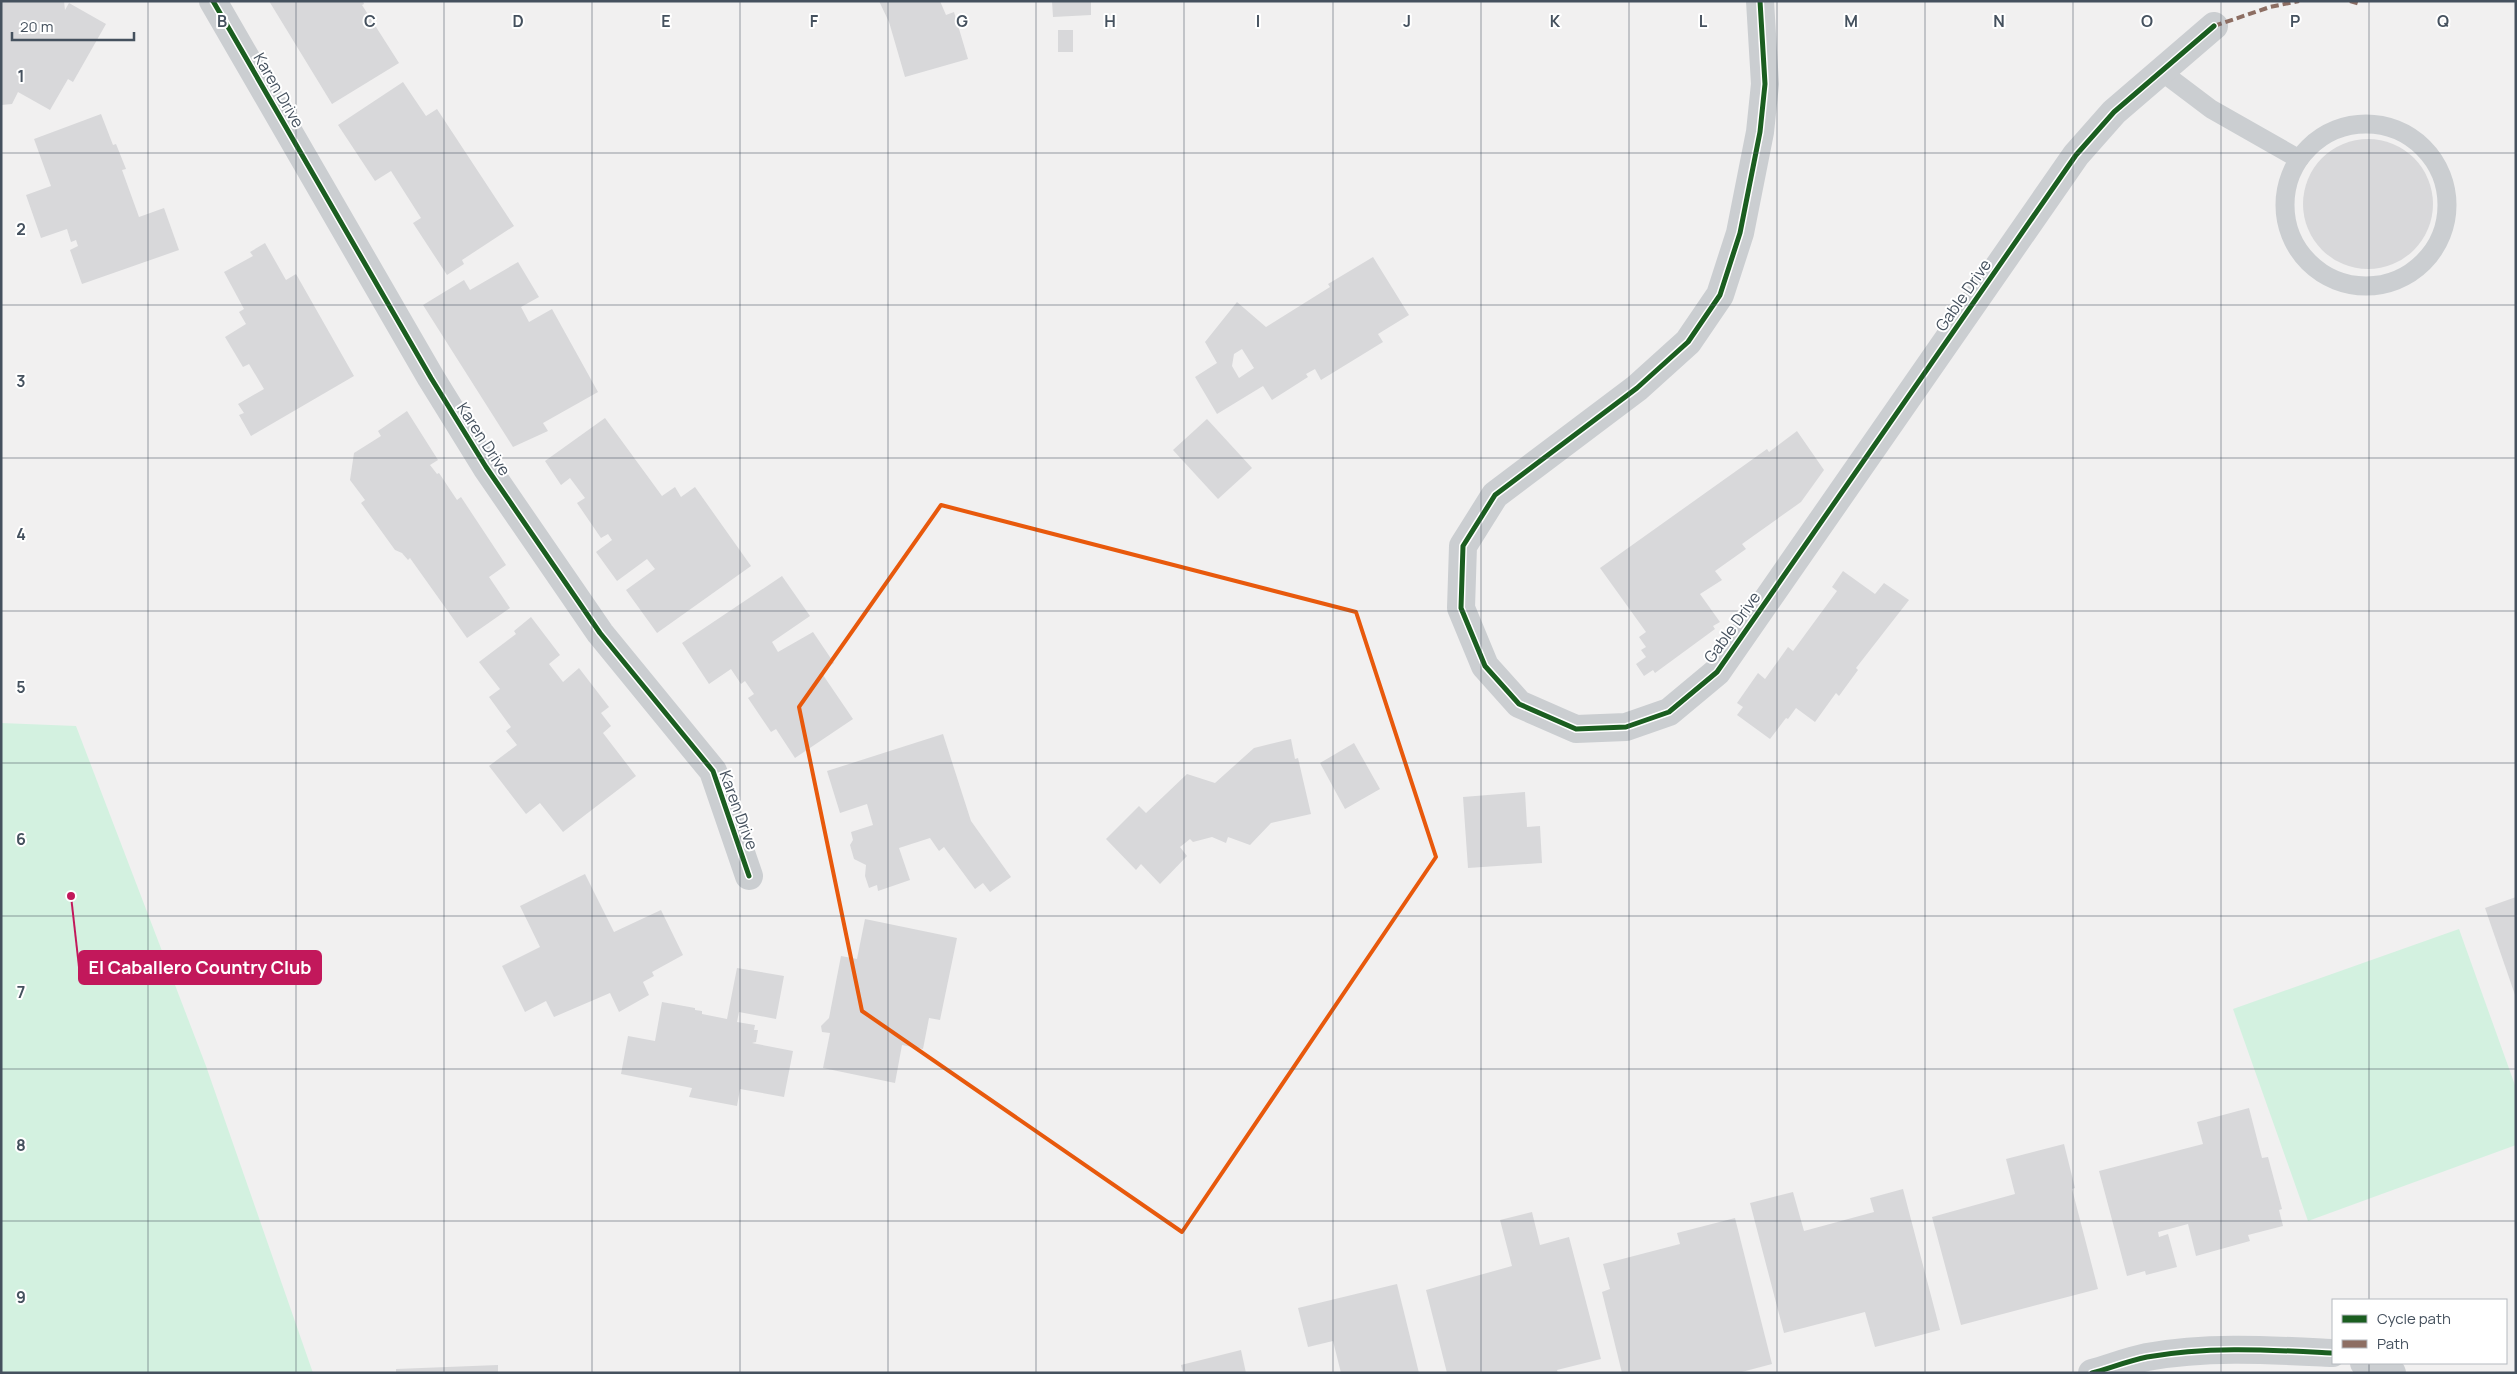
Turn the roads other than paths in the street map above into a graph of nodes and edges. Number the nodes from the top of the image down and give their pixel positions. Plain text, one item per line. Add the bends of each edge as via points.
1 (213, 1) edge
2 (1760, 1) edge
3 (2214, 26) dead end
4 (2162, 72) junction
5 (2299, 159) junction
6 (749, 876) dead end
7 (2332, 1353) edge
8 (2367, 1364) edge
9 (2092, 1373) edge
10 (2392, 1373) edge

1 - 6 street, Karen Drive via 431,378 486,466 600,633 713,771
2 - 4 street, Gable Drive via 1766,84 1760,132 1740,234 1720,295 1688,342 1637,388 1495,495 1463,546 1461,608 1484,666 1519,704 1576,729 1626,727 1669,712 1717,672 2076,155 2114,112
3 - 4 street, Gable Drive
4 - 5 lane via 2211,109
5 - 5 lane via 2288,181 2284,209 2291,236 2306,260 2329,277 2355,285 2384,284 2410,274 2430,254 2444,230 2448,202 2443,177 2430,155 2412,138 2389,127 2364,124 2339,128 2316,140
7 - 9 street via 2190,1352 2146,1358
8 - 10 street

